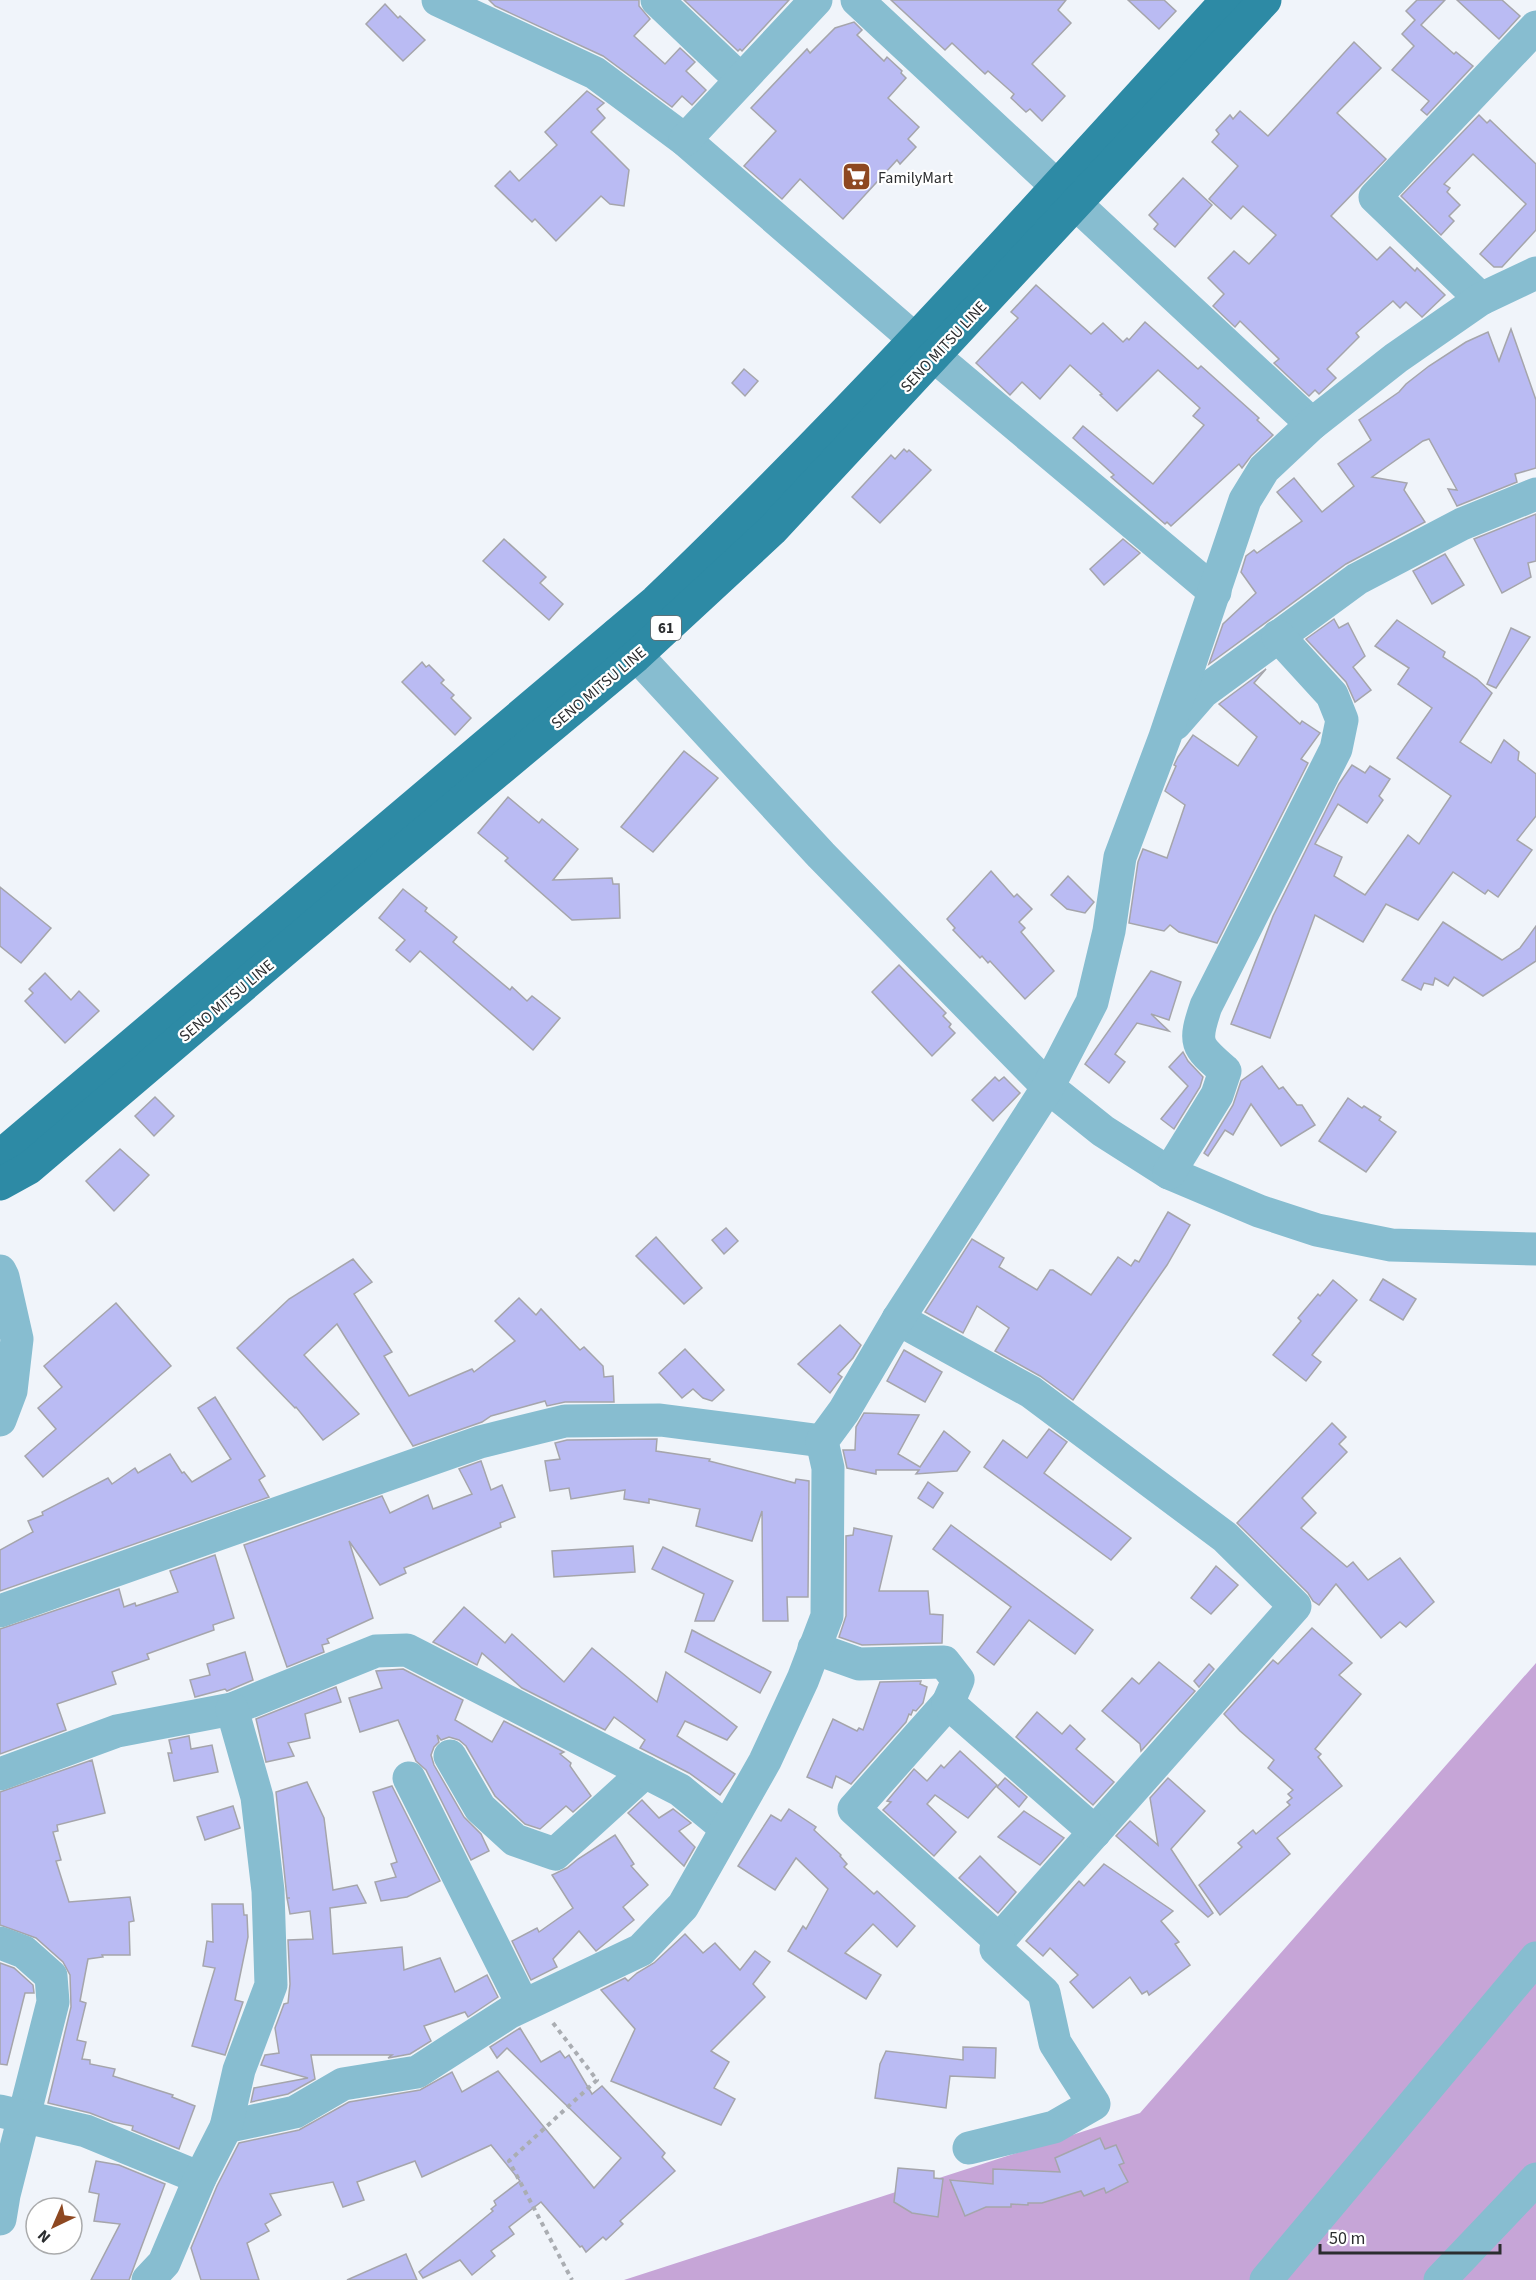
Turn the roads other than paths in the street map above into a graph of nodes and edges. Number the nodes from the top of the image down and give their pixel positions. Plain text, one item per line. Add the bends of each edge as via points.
1 (438, 0) edge
2 (657, 0) edge
3 (816, 0) edge
4 (857, 0) edge
5 (1227, 0) edge
6 (1265, 0) edge
7 (1536, 27) edge
8 (741, 80) junction
9 (685, 140) junction
10 (1065, 196) junction
11 (1536, 273) edge
12 (1481, 299) junction
13 (924, 347) junction
14 (1312, 424) junction
15 (1536, 494) edge
16 (1215, 592) junction
17 (1278, 636) junction
18 (627, 645) junction
19 (1165, 737) junction
20 (1048, 1087) junction
21 (0, 1156) edge
22 (1169, 1173) junction
23 (0, 1184) edge
24 (1536, 1249) edge
25 (0, 1271) edge
26 (898, 1319) junction
27 (0, 1420) edge
28 (822, 1441) junction
29 (0, 1611) edge
30 (814, 1648) junction
31 (948, 1703) junction
32 (232, 1709) junction
33 (450, 1756) dead end
34 (645, 1772) junction
35 (0, 1774) edge
36 (409, 1778) dead end
37 (726, 1828) junction
38 (1095, 1832) junction
39 (999, 1940) junction
40 (0, 1943) edge
41 (1536, 1958) edge
42 (529, 2002) junction
43 (12, 2113) edge
44 (226, 2127) junction
45 (969, 2148) dead end
46 (200, 2178) junction
47 (1536, 2179) edge
48 (0, 2219) edge
49 (148, 2280) edge
50 (1266, 2280) edge
51 (1440, 2280) edge

1 - 9 street via 595,73
2 - 8 street
3 - 8 street
4 - 10 street
5 - 10 main road, SENO MITSU LINE / 61
6 - 10 main road, SENO MITSU LINE / 61
7 - 12 street via 1375,197
8 - 9 street
9 - 13 street
10 - 13 main road, SENO MITSU LINE / 61
10 - 14 street
11 - 12 street
12 - 14 street via 1396,358
13 - 16 street
13 - 18 main road, SENO MITSU LINE / 61 via 656,601
14 - 16 street via 1264,470 1245,500
15 - 17 street via 1462,524 1357,579
16 - 19 street
17 - 19 street via 1203,692
17 - 22 street via 1332,695 1342,720 1336,749 1206,1006 1197,1031 1201,1050 1225,1071 1217,1095
18 - 20 street via 821,855
18 - 21 main road, SENO MITSU LINE / 61
18 - 23 main road, SENO MITSU LINE / 61 via 372,876 29,1168
19 - 20 street via 1120,857 1109,931 1092,1002
20 - 22 street via 1103,1131
20 - 26 street
22 - 24 street via 1259,1211 1317,1230 1391,1245
25 - 27 street via 17,1340 11,1391
26 - 28 street
26 - 38 street via 1031,1392 1226,1537 1295,1606
28 - 29 street via 660,1420 565,1421 480,1442
28 - 30 street via 828,1468 827,1616
30 - 31 street via 859,1664 944,1662 958,1680
30 - 37 street via 765,1761
31 - 38 street
31 - 39 street via 854,1809
32 - 34 street via 376,1651 407,1650
32 - 35 street via 117,1731
32 - 44 street via 257,1797 268,1891 271,1985 239,2070
33 - 34 street via 480,1808 514,1840 555,1854
34 - 37 street via 680,1790
36 - 42 street
37 - 42 street via 682,1906 641,1950
38 - 39 street
39 - 45 street via 996,1949 1044,1993 1055,2043 1094,2104 1054,2127
40 - 43 street via 24,1952 51,1976 53,2002
41 - 50 street
42 - 44 street via 417,2072 343,2084 295,2112
43 - 46 street via 86,2131
43 - 48 street
44 - 46 street
46 - 49 street via 164,2263
47 - 51 street

